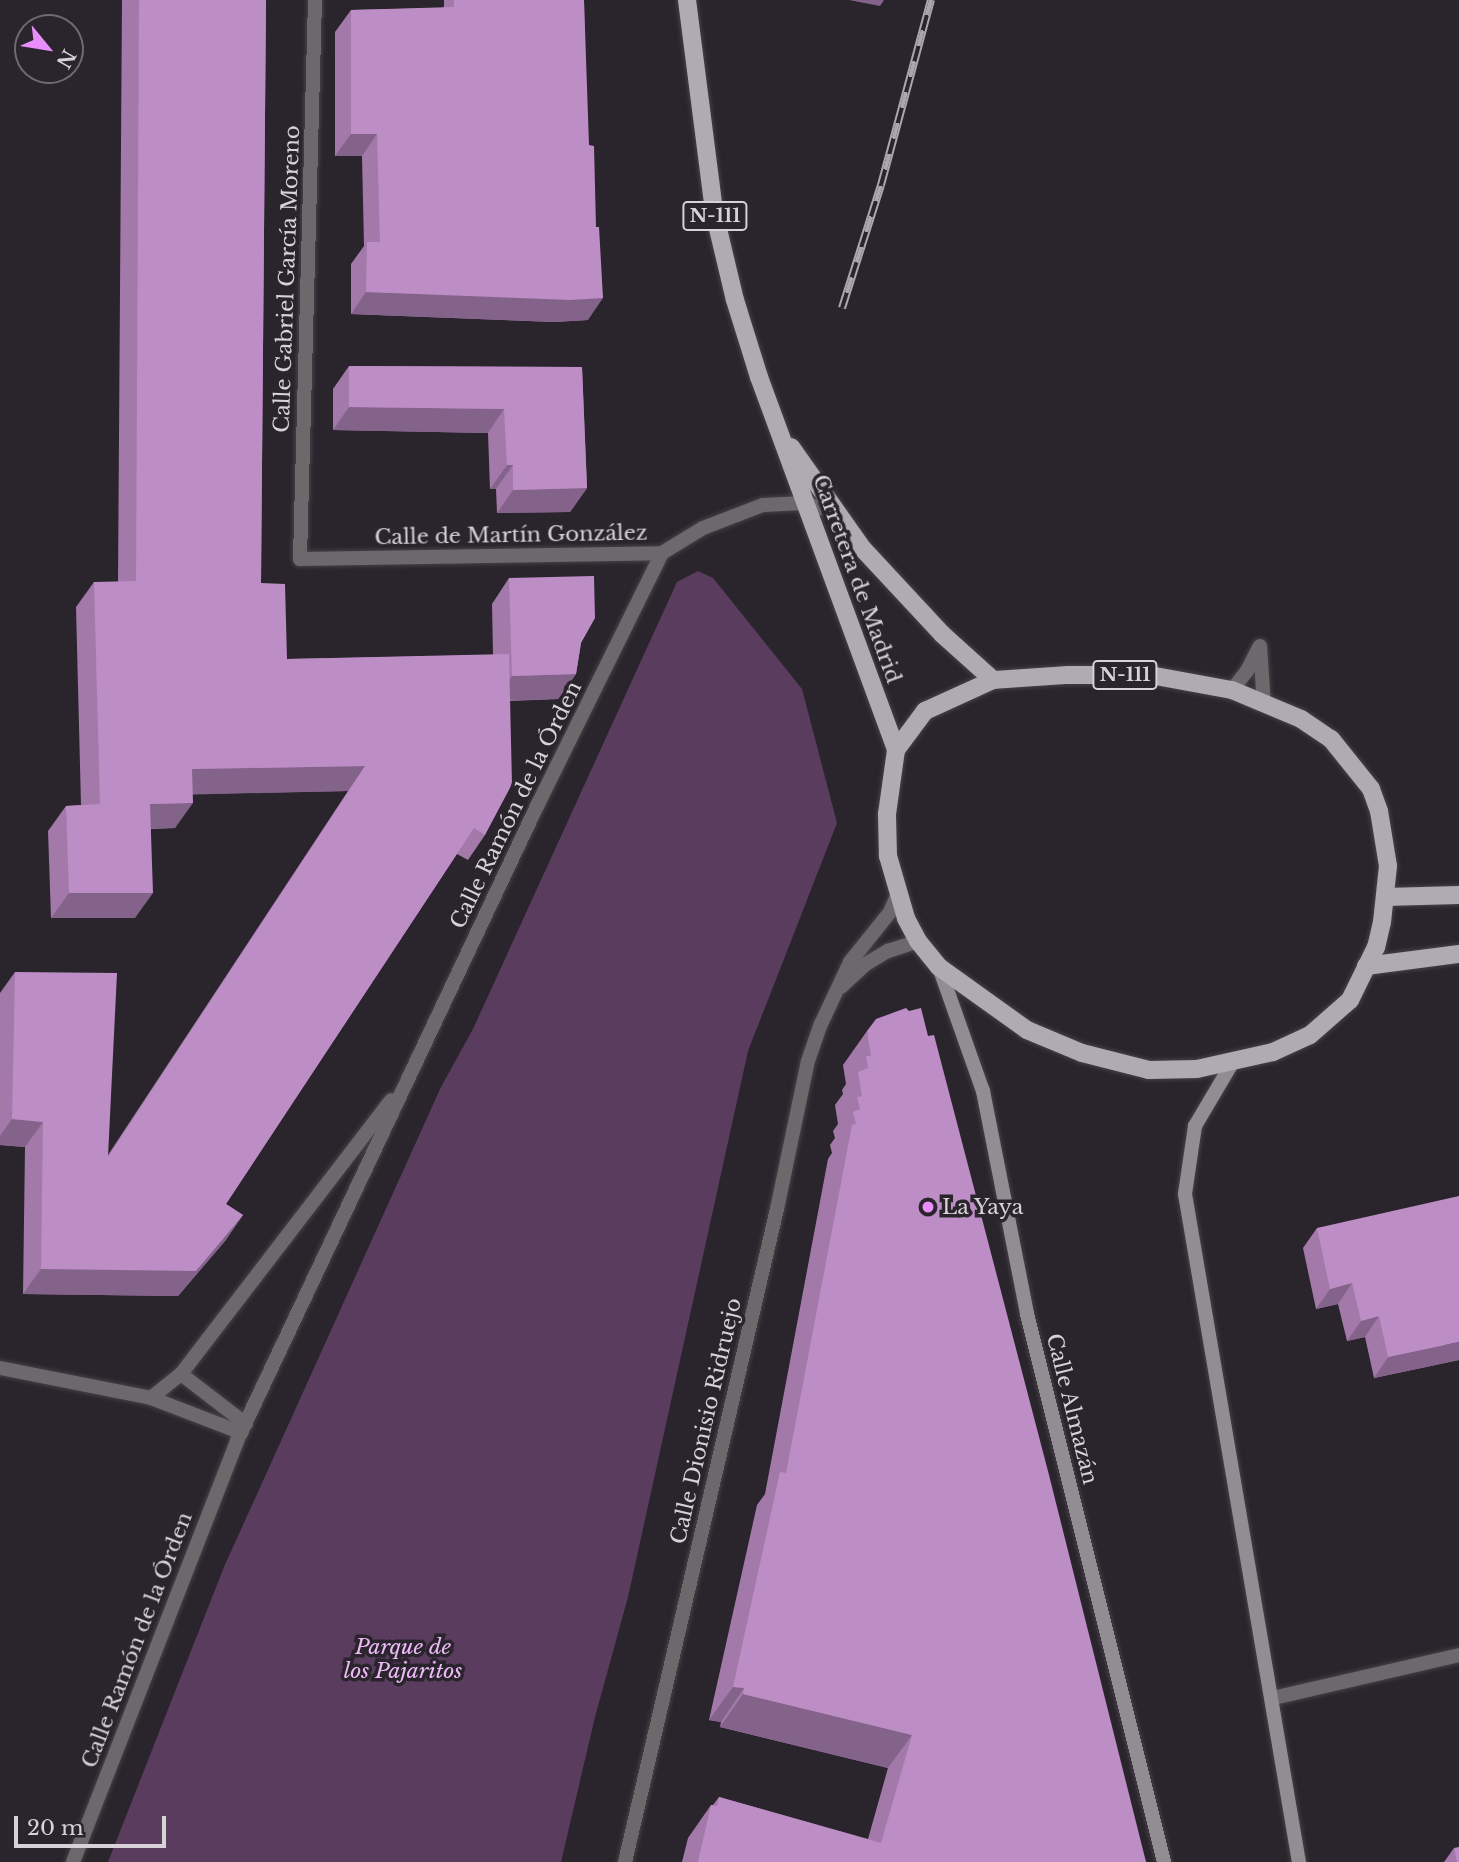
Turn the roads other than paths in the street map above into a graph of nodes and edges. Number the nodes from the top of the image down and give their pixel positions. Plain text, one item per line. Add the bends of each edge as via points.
1 (315, 0) edge
2 (687, 0) edge
3 (775, 424) junction
4 (804, 503) junction
5 (835, 512) junction
6 (662, 553) junction
7 (300, 559) joint
8 (993, 680) junction
9 (1232, 690) junction
10 (1264, 705) junction
11 (895, 750) junction
12 (898, 893) junction
13 (1459, 895) edge
14 (1385, 897) junction
15 (918, 941) junction
16 (1459, 954) edge
17 (1366, 966) junction
18 (939, 967) junction
19 (835, 993) junction
20 (1234, 1060) junction
21 (410, 1075) junction
22 (0, 1368) edge
23 (181, 1374) junction
24 (151, 1398) junction
25 (244, 1429) junction
26 (1459, 1655) edge
27 (1273, 1698) junction
28 (73, 1862) edge
29 (625, 1862) edge
30 (1164, 1862) edge
31 (1299, 1862) edge

1 - 7 street, Calle Gabriel García Moreno
2 - 3 main road, Carretera de Madrid / N-111 via 714,212 735,300
3 - 4 main road, Carretera de Madrid
3 - 5 main road, Carretera de Madrid / N-111
4 - 5 street, Calle de Martín González
4 - 6 street, Calle de Martín González via 763,505 742,512
4 - 11 main road, Carretera de Madrid
5 - 8 main road, Carretera de Madrid / N-111 via 900,591
6 - 7 street, Calle de Martín González
6 - 21 street, Calle Ramón de la Órden
8 - 9 main road, N-111 via 1150,676
8 - 11 main road, N-111 via 925,711
9 - 10 main road, N-111
9 - 10 street via 1260,646
10 - 14 main road, N-111 via 1301,719 1331,739 1371,789 1388,866
11 - 12 main road, N-111 via 887,814 888,856
12 - 15 main road, N-111
12 - 19 street, Calle Dionisio Ridruejo via 890,912 850,962
13 - 14 main road
14 - 17 main road, N-111 via 1376,947
15 - 18 main road, N-111
15 - 19 street, Calle Dionisio Ridruejo via 866,964
16 - 17 main road
17 - 20 main road, N-111 via 1350,1000 1310,1035 1284,1048
18 - 20 main road, N-111 via 1027,1030 1082,1054 1149,1070 1197,1069
18 - 30 street, Calle Almazán via 983,1091 1027,1314
19 - 29 street, Calle Dionisio Ridruejo via 808,1061 778,1209
20 - 27 street via 1195,1126 1185,1194
21 - 23 street, Calle Ramón de la Órden
21 - 25 street, Calle Ramón de la Órden
22 - 24 street
23 - 24 street, Calle Ramón de la Órden
23 - 25 street
24 - 25 street
25 - 28 street, Calle Ramón de la Órden
26 - 27 street
27 - 31 street

